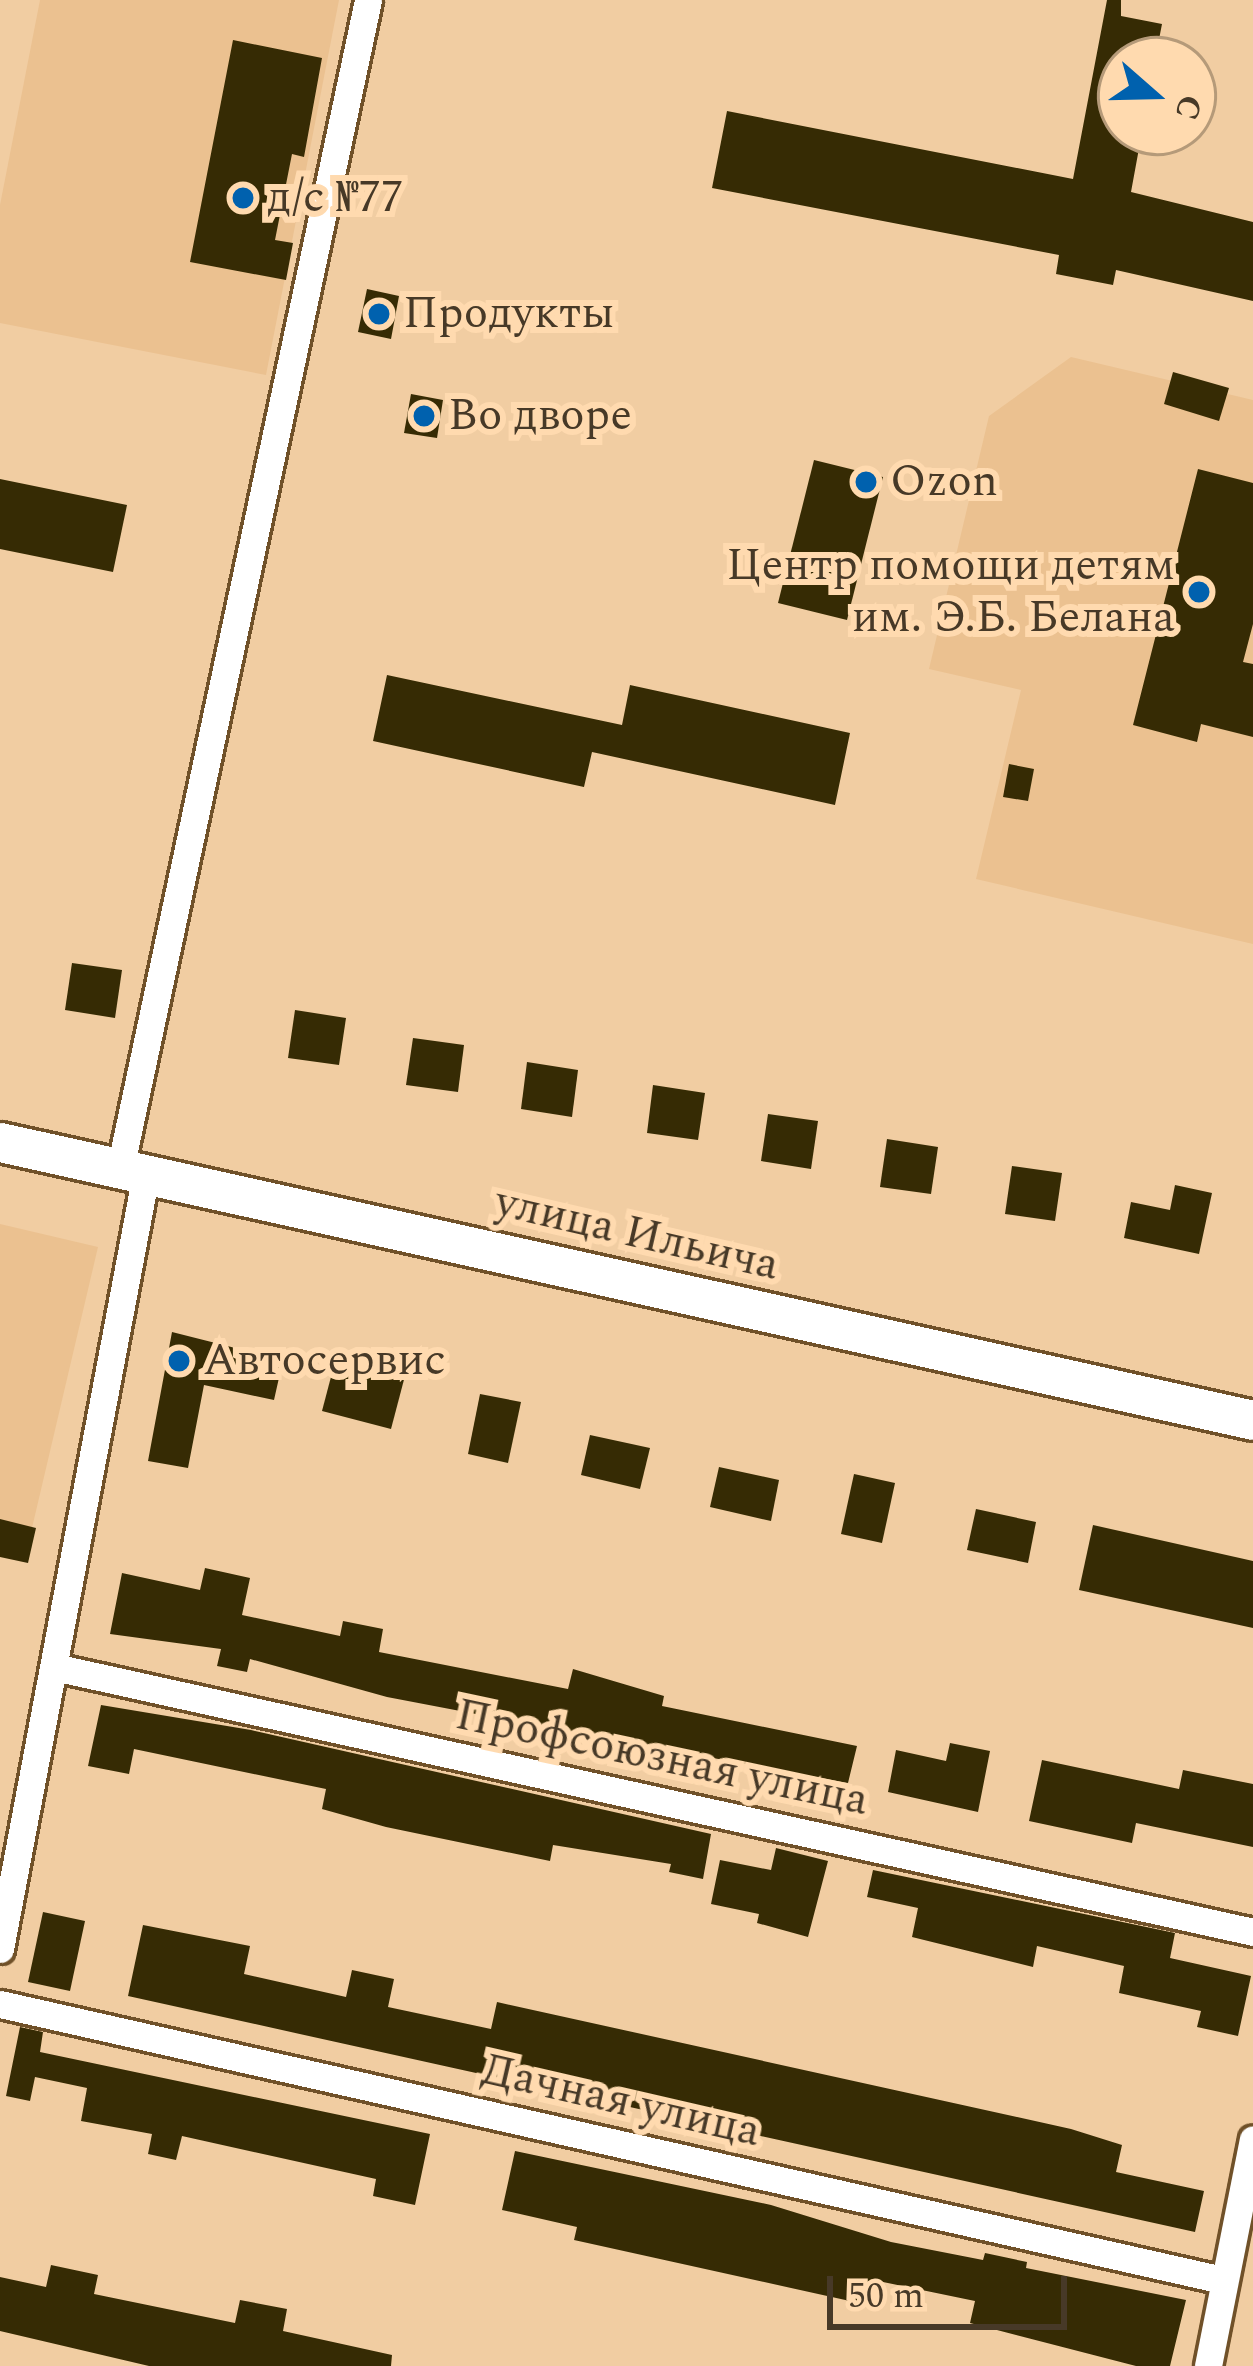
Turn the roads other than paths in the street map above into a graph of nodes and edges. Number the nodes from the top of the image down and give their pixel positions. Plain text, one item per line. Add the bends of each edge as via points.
1 (368, 0) edge
2 (0, 1142) edge
3 (133, 1171) junction
4 (1253, 1420) edge
5 (54, 1667) junction
6 (1253, 1932) edge
7 (0, 1949) edge
8 (0, 2004) edge
9 (1253, 2139) edge
10 (1223, 2280) junction
11 (1208, 2366) edge

1 - 3 street
2 - 3 street, улица Ильича
3 - 4 street, улица Ильича
3 - 5 street
5 - 6 street, Профсоюзная улица
5 - 7 street
8 - 10 street, Дачная улица
9 - 10 street
10 - 11 street

